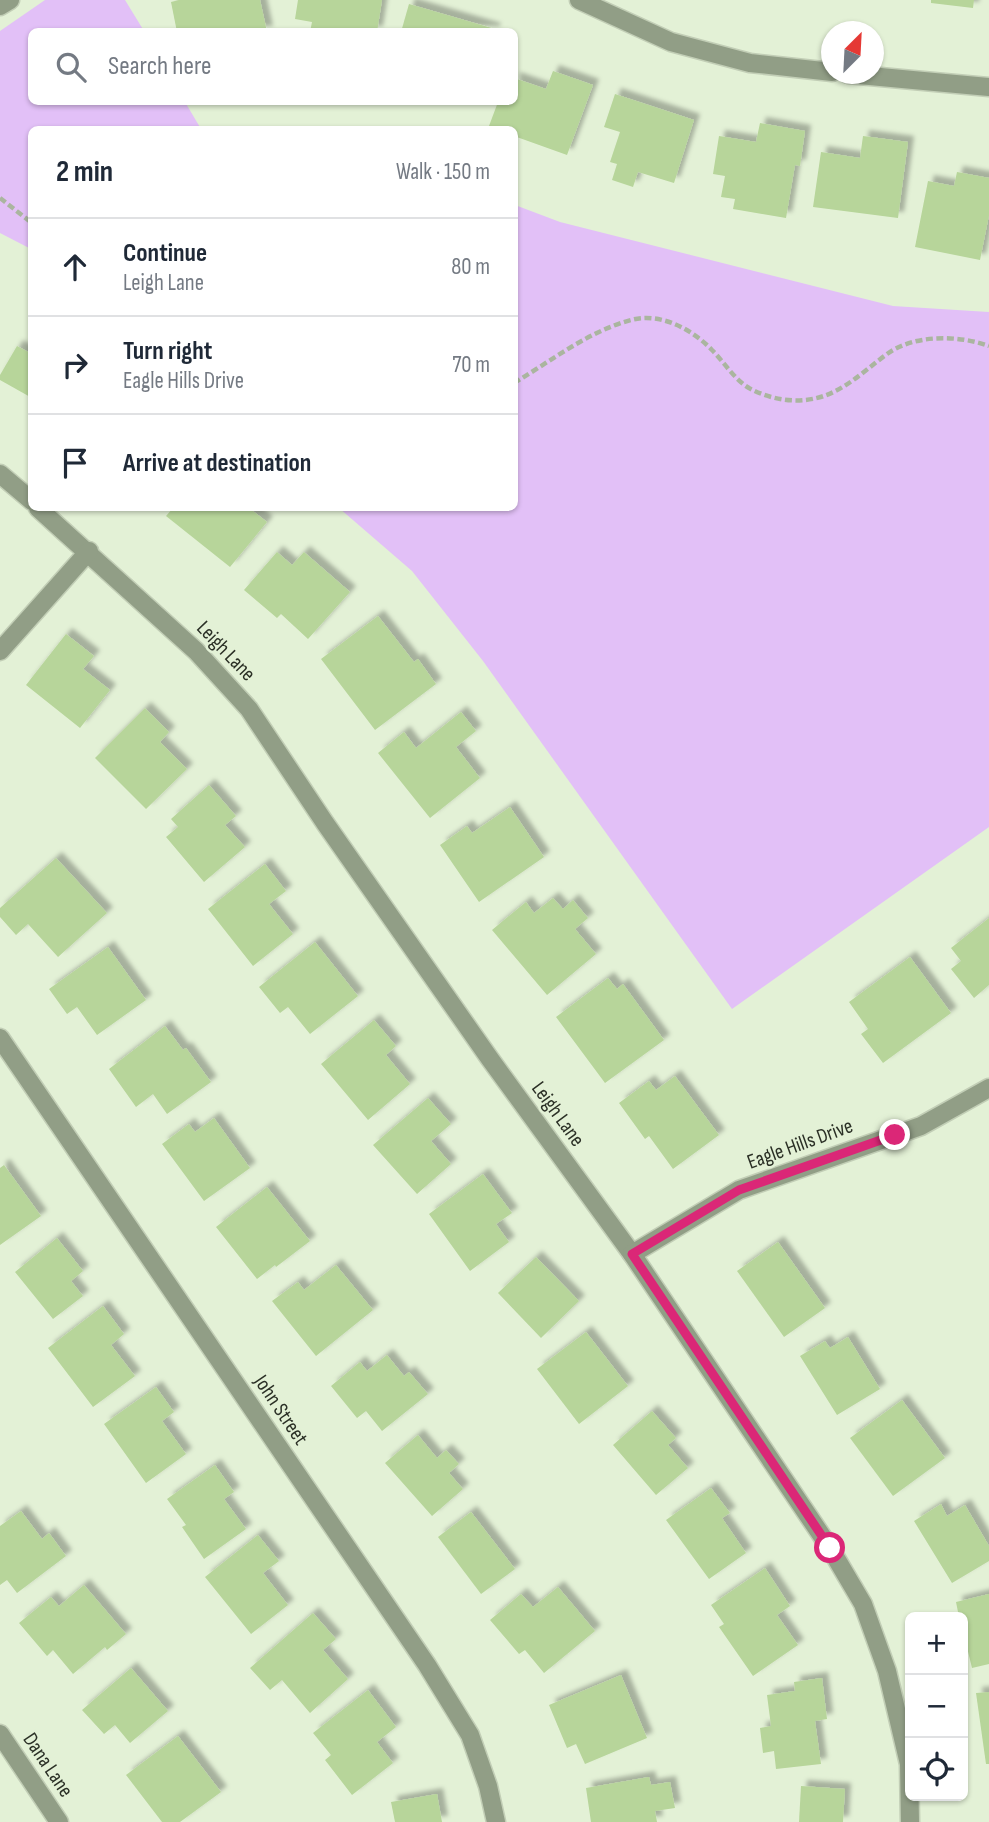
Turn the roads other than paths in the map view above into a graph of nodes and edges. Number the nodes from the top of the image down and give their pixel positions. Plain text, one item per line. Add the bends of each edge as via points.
1 (10, 0) edge
2 (579, 0) edge
3 (0, 6) edge
4 (821, 71) edge
5 (884, 77) edge
6 (989, 87) edge
7 (0, 474) edge
8 (28, 498) edge
9 (42, 511) edge
10 (89, 551) junction
11 (0, 651) edge
12 (0, 1038) edge
13 (989, 1088) edge
14 (632, 1254) junction
15 (0, 1734) edge
16 (59, 1822) edge
17 (496, 1822) edge
18 (911, 1822) edge

1 - 3 street
2 - 4 street via 671,42 750,63
5 - 6 street
7 - 8 street
9 - 10 street, Leigh Lane
10 - 11 street
10 - 14 street, Leigh Lane via 196,651 249,709 427,969
12 - 17 street, John Street via 427,1665 470,1735
13 - 14 street, Eagle Hills Drive via 920,1126 739,1190
14 - 18 street, Leigh Lane via 863,1604 887,1671 909,1764
15 - 16 street, Dana Lane

